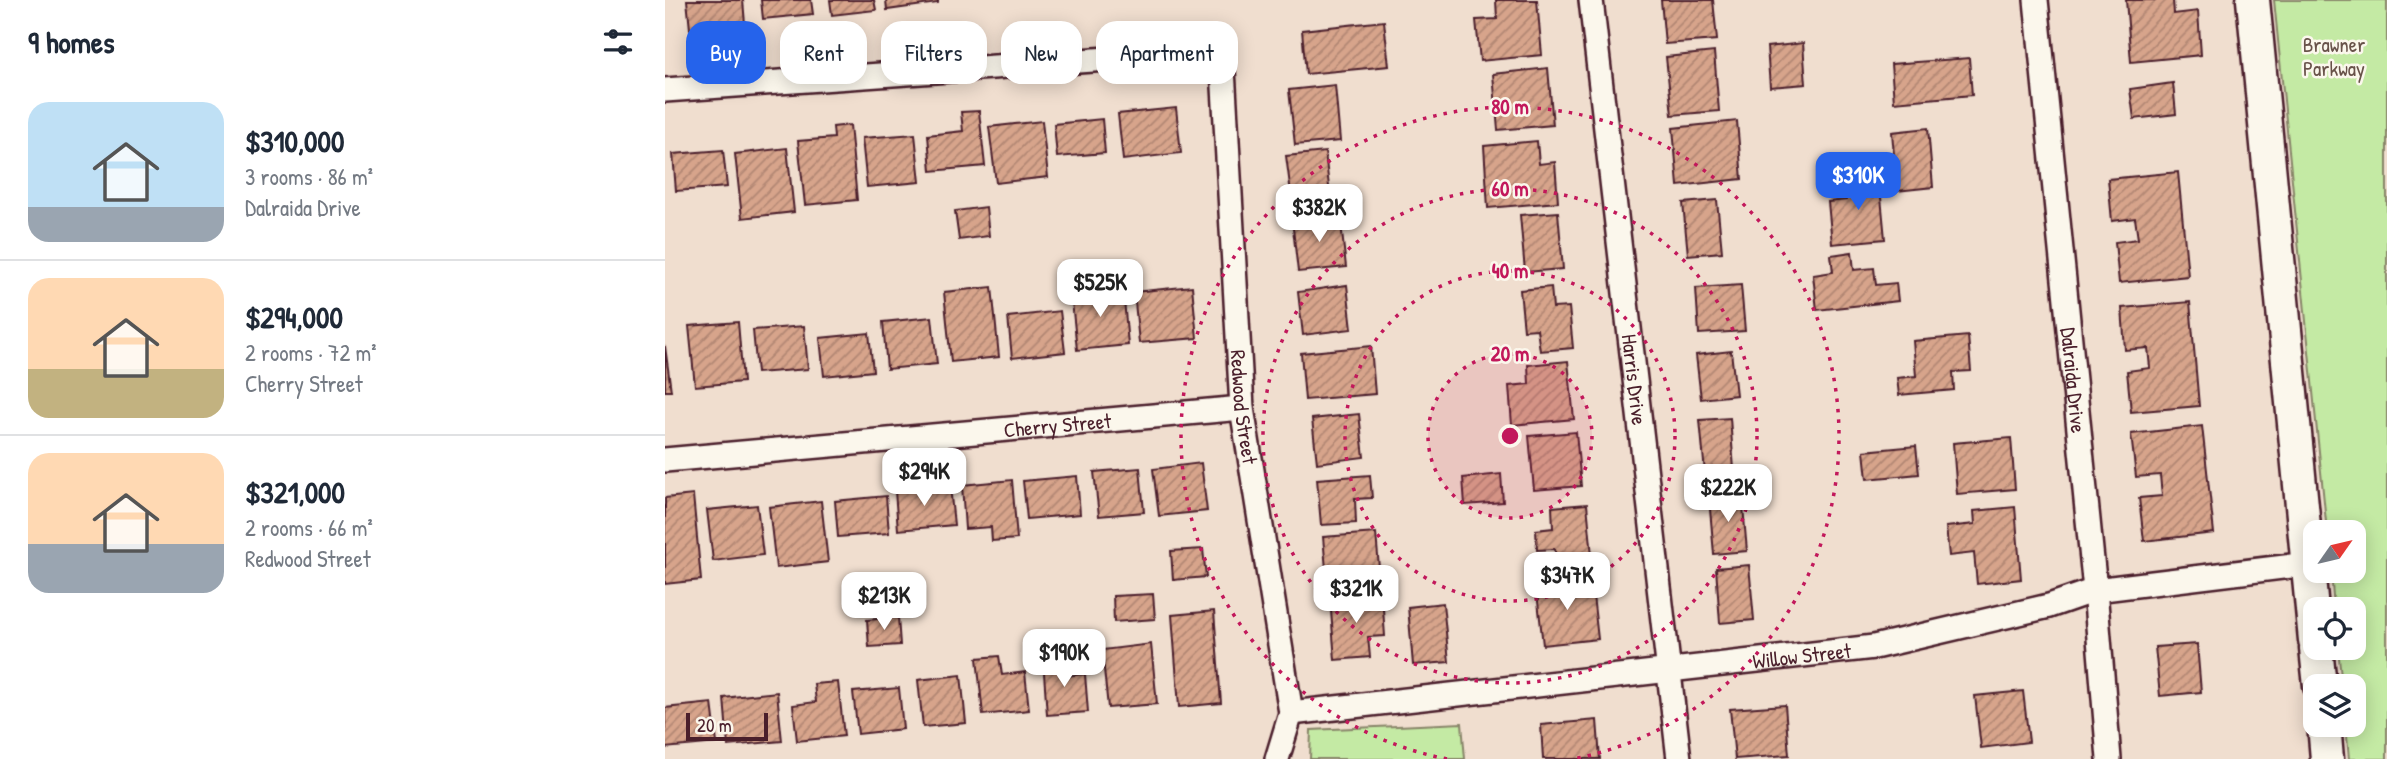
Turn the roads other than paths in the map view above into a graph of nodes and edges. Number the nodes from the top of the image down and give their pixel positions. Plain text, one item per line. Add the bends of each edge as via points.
1 (1591, 0) edge
2 (2036, 0) edge
3 (2253, 0) edge
4 (665, 89) edge
5 (1242, 408) junction
6 (665, 460) edge
7 (2304, 520) edge
8 (2303, 565) edge
9 (2095, 590) junction
10 (1670, 669) junction
11 (1291, 713) junction
12 (2325, 737) edge
13 (1273, 759) edge
14 (1679, 759) edge
15 (2109, 759) edge
16 (2327, 759) edge

1 - 10 street, Harris Drive
2 - 9 street, Dalraida Drive
3 - 7 street
4 - 5 street, Redwood Street via 1222,51
5 - 6 street, Cherry Street
5 - 11 street, Redwood Street
8 - 9 street, Willow Street
9 - 10 street, Willow Street via 2049,606 1874,647
9 - 15 street, Dalraida Drive
10 - 11 street, Willow Street
10 - 14 street, Harris Drive
11 - 13 street, Redwood Street
12 - 16 street

